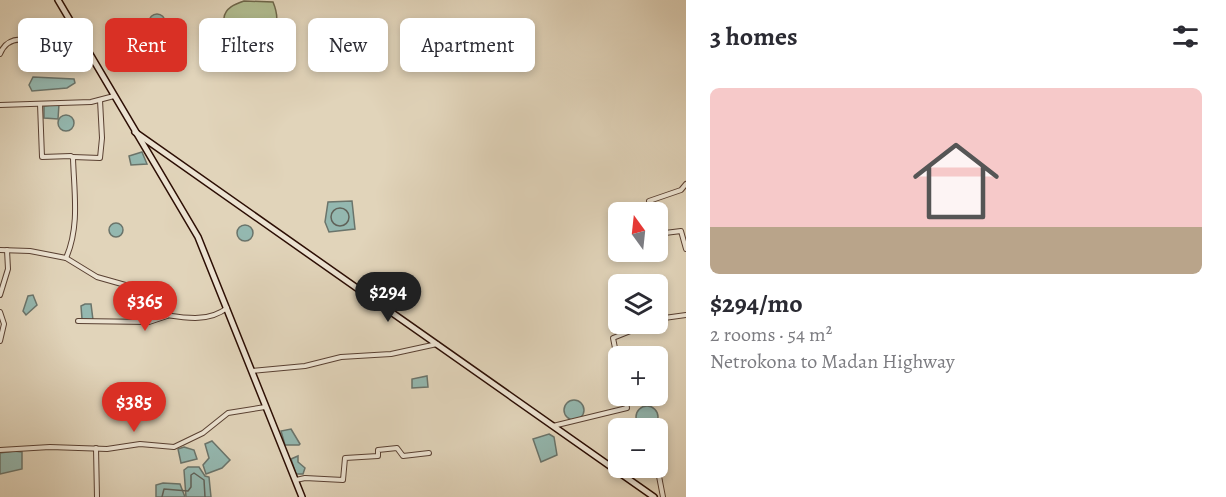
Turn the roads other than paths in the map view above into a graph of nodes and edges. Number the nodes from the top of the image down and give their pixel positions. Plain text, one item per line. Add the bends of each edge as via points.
1 (58, 0) edge
2 (18, 39) edge
3 (0, 54) edge
4 (114, 96) junction
5 (100, 100) junction
6 (40, 104) junction
7 (0, 105) edge
8 (135, 132) junction
9 (73, 157) junction
10 (686, 184) edge
11 (649, 202) edge
12 (668, 233) edge
13 (686, 249) edge
14 (0, 250) edge
15 (7, 250) junction
16 (66, 258) junction
17 (0, 295) edge
18 (227, 307) junction
19 (0, 312) edge
20 (168, 315) junction
21 (686, 315) edge
22 (668, 317) edge
23 (78, 321) dead end
24 (623, 334) edge
25 (0, 341) edge
26 (437, 344) junction
27 (615, 346) edge
28 (252, 371) junction
29 (627, 406) edge
30 (265, 407) junction
31 (552, 426) junction
32 (96, 448) junction
33 (0, 450) edge
34 (429, 453) dead end
35 (659, 478) edge
36 (296, 480) junction
37 (97, 497) edge
38 (302, 497) edge
39 (654, 497) edge
40 (663, 497) edge

1 - 4 main road
2 - 3 street via 7,43
4 - 5 street
4 - 8 main road
5 - 6 street
5 - 9 street via 100,158
6 - 7 street
6 - 9 street via 42,157
8 - 18 main road via 198,237
8 - 26 main road
9 - 16 street via 76,224
10 - 11 street via 681,190
12 - 13 street via 681,231
14 - 15 street
15 - 16 street
15 - 17 street via 8,269
16 - 20 street via 97,277 159,291
18 - 20 street via 216,315 200,318
18 - 28 main road
19 - 25 street via 4,324
20 - 23 street via 149,322
21 - 22 street
24 - 27 street via 613,338
26 - 28 street via 391,354 341,357 305,366
26 - 31 main road
28 - 30 main road
29 - 31 street
30 - 32 street via 228,413 203,433 174,447 140,444
30 - 36 main road
31 - 39 main road
32 - 33 street
32 - 37 street
34 - 36 street via 403,456 397,448 378,450 378,456 345,458 344,480
35 - 40 street
36 - 38 main road

